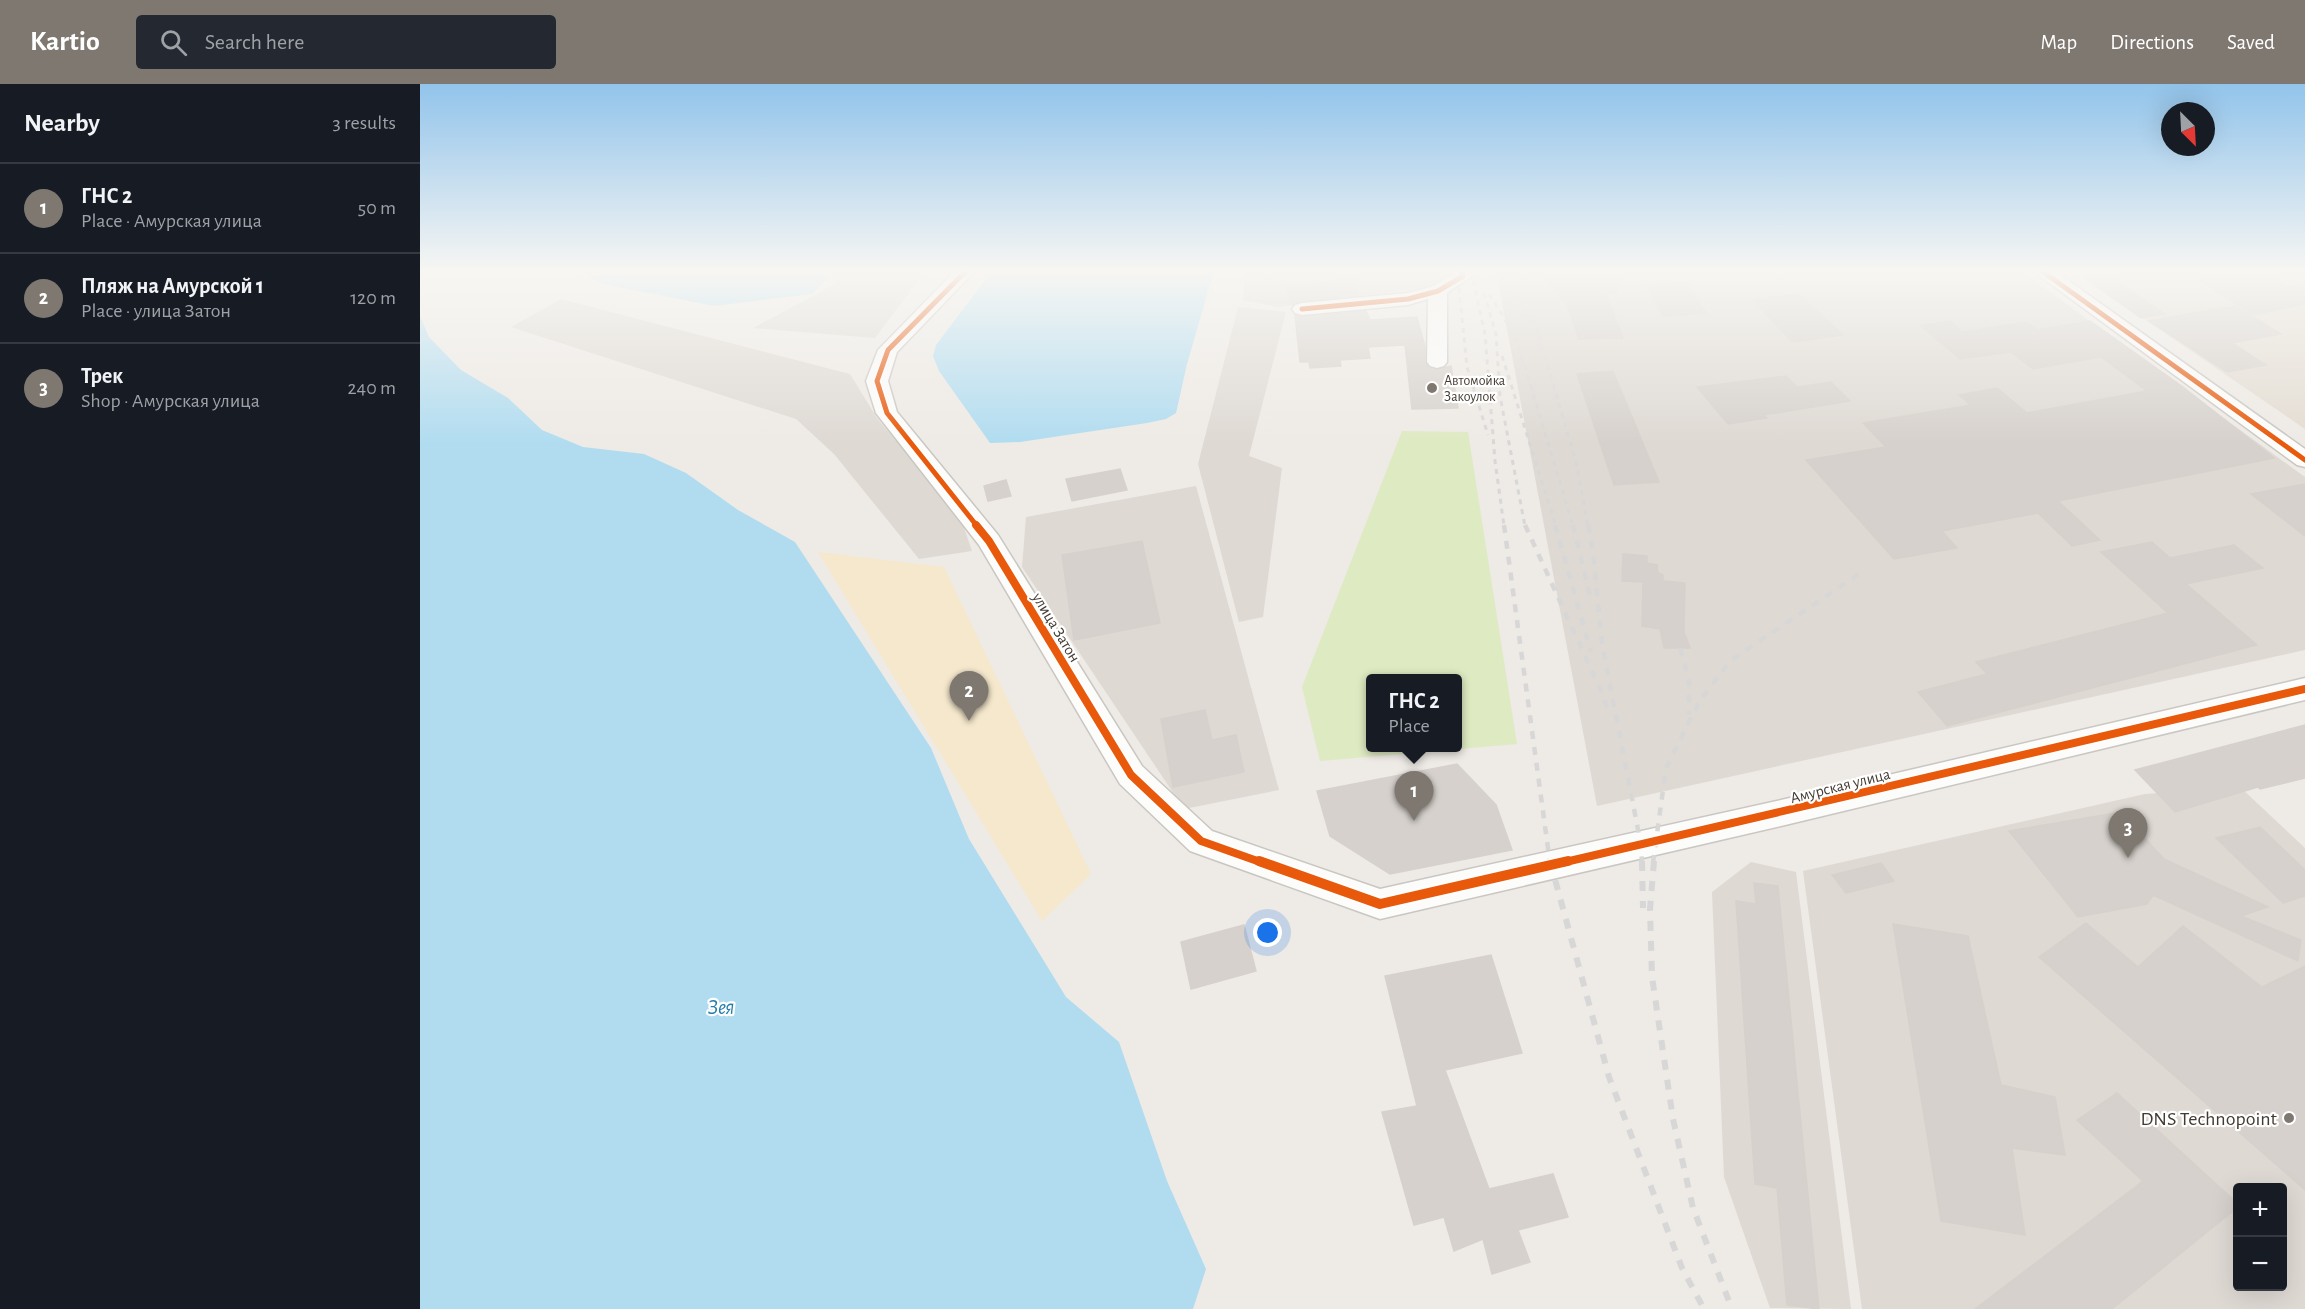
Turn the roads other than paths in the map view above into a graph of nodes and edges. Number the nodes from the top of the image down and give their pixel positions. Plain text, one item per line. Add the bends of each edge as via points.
1 (910, 328) edge
2 (1437, 328) edge
3 (2121, 328) edge
4 (1437, 362) dead end
5 (2305, 460) edge
6 (2305, 689) edge
7 (1380, 904) joint

1 - 7 street, улица Затон via 888,350 877,381 886,414 989,541 1131,774 1201,841
2 - 4 street
3 - 5 street
6 - 7 street, Амурская улица

